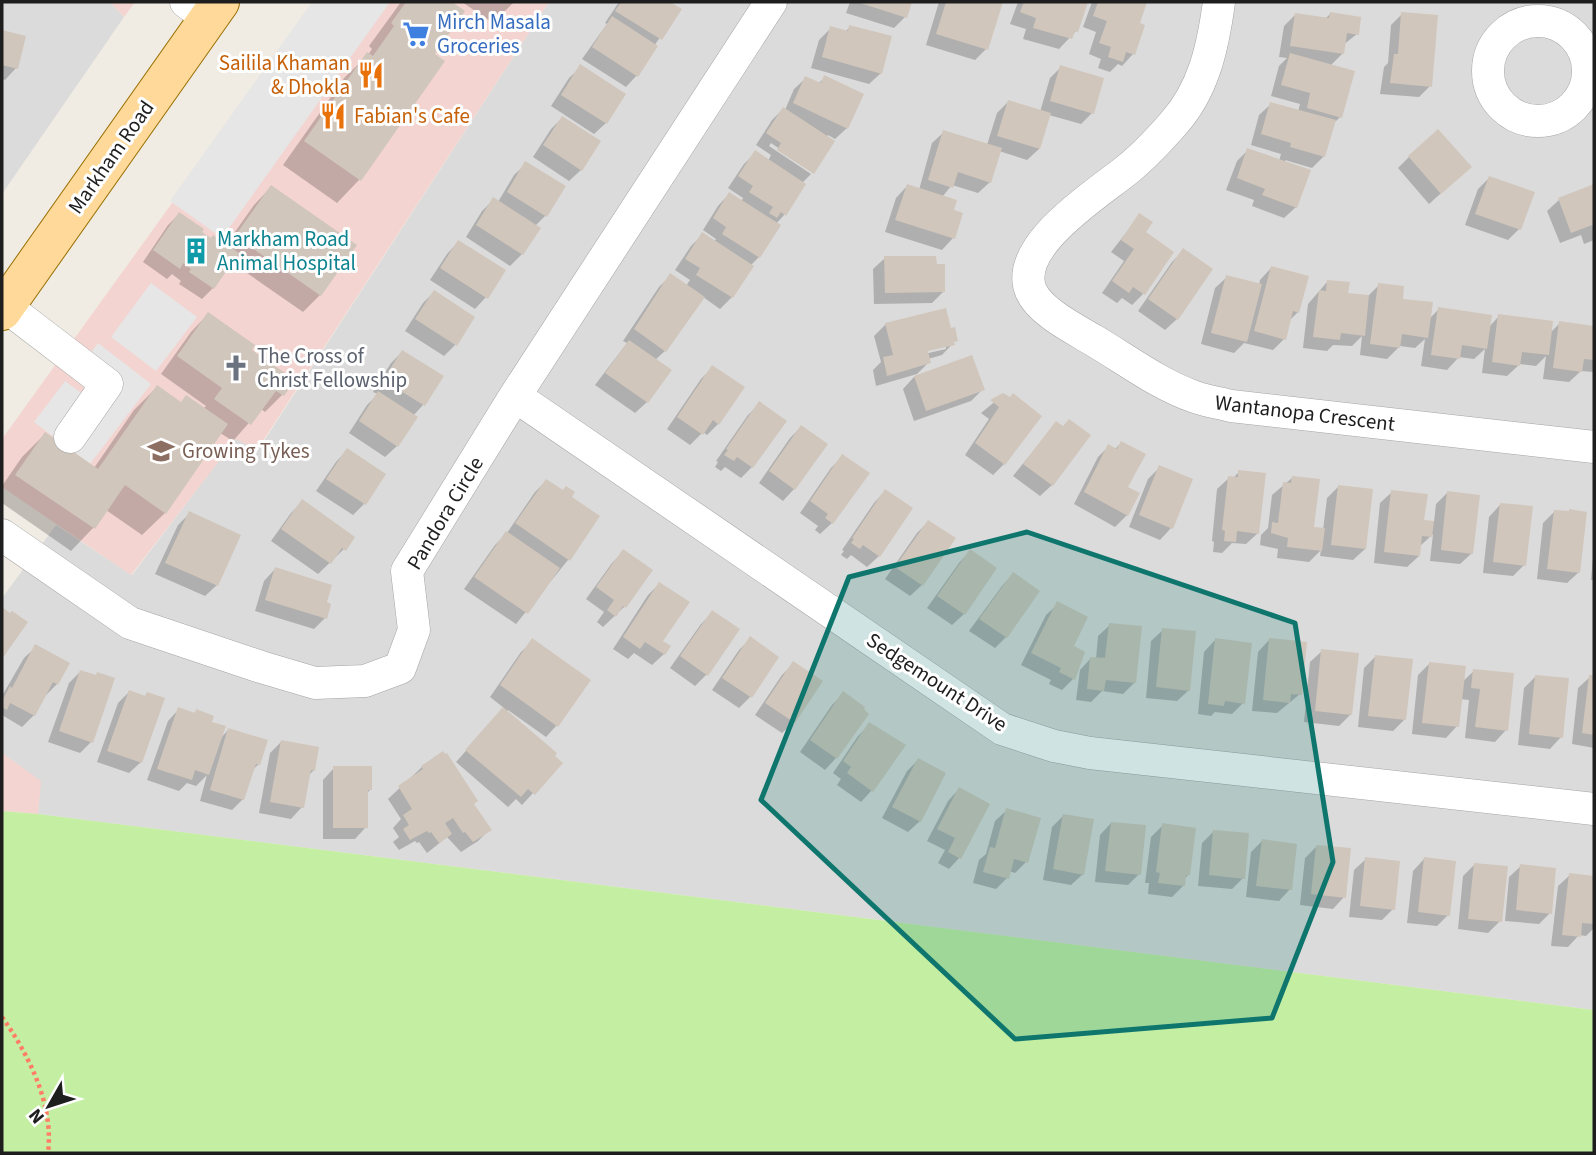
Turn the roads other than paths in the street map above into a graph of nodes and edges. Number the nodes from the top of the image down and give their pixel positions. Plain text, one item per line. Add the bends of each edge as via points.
1 (771, 2) edge
2 (1219, 2) edge
3 (205, 7) edge
4 (3, 308) edge
5 (515, 396) junction
6 (70, 437) dead end
7 (1594, 447) edge
8 (2, 535) edge
9 (1594, 809) edge

1 - 5 street, Pandora Circle
2 - 7 street, Wantanopa Crescent via 1210,55 1192,95 1175,122 1129,168 1049,235 1030,270 1031,290 1038,300 1058,320 1147,375 1195,397 1231,406
3 - 4 main road, Markham Road
4 - 6 street via 107,384
5 - 8 street, Pandora Circle via 407,571 414,630 400,668 365,681 315,683 130,623
5 - 9 street, Sedgemount Drive via 1002,729 1090,754

